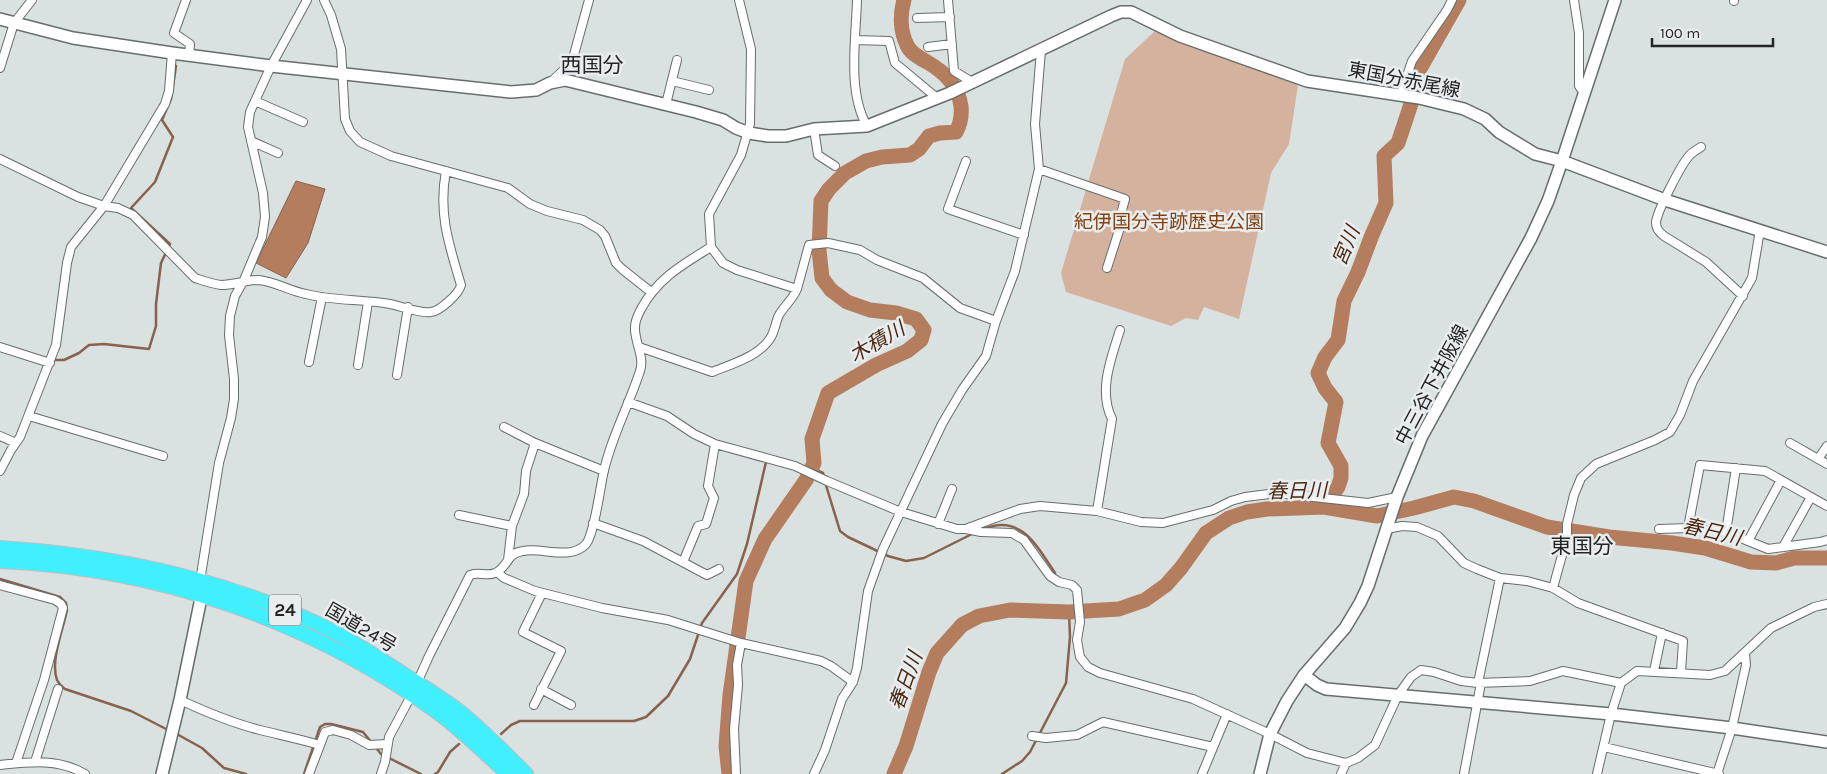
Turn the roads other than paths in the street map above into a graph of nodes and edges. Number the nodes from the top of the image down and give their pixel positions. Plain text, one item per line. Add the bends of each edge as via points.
1 (32, 0) edge
2 (186, 0) edge
3 (307, 0) edge
4 (324, 0) edge
5 (589, 0) edge
6 (739, 0) edge
7 (857, 0) edge
8 (948, 0) edge
9 (1452, 0) edge
10 (1574, 0) edge
11 (1615, 0) edge
12 (950, 17) junction
13 (916, 18) dead end
14 (0, 19) edge
15 (14, 23) junction
16 (855, 40) junction
17 (952, 44) junction
18 (928, 47) dead end
19 (1041, 50) junction
20 (172, 53) junction
21 (190, 55) junction
22 (677, 60) dead end
23 (271, 66) junction
24 (0, 68) edge
25 (342, 74) junction
26 (672, 81) junction
27 (550, 83) junction
28 (969, 84) junction
29 (709, 90) dead end
30 (1584, 93) junction
31 (1403, 96) junction
32 (937, 98) junction
33 (255, 101) junction
34 (666, 104) junction
35 (303, 122) dead end
36 (867, 126) junction
37 (814, 129) junction
38 (749, 133) junction
39 (251, 141) junction
40 (1702, 147) dead end
41 (278, 153) dead end
42 (0, 159) edge
43 (966, 161) dead end
44 (1562, 161) junction
45 (835, 166) dead end
46 (1039, 169) junction
47 (446, 171) junction
48 (1665, 200) junction
49 (104, 206) junction
50 (1760, 230) junction
51 (1024, 235) junction
52 (711, 247) junction
53 (1827, 252) edge
54 (1107, 268) dead end
55 (244, 280) junction
56 (798, 289) junction
57 (651, 292) junction
58 (1743, 296) junction
59 (322, 297) junction
60 (368, 302) junction
61 (408, 307) junction
62 (996, 321) junction
63 (1120, 330) dead end
64 (0, 347) edge
65 (639, 347) junction
66 (309, 362) dead end
67 (50, 363) junction
68 (358, 365) dead end
69 (397, 375) dead end
70 (628, 402) junction
71 (29, 416) junction
72 (504, 428) dead end
73 (0, 436) edge
74 (16, 443) junction
75 (535, 443) junction
76 (1790, 443) dead end
77 (716, 444) junction
78 (1827, 446) edge
79 (163, 456) dead end
80 (1818, 459) junction
81 (1827, 464) edge
82 (1736, 468) junction
83 (0, 471) edge
84 (604, 471) junction
85 (1781, 480) junction
86 (952, 489) dead end
87 (1811, 497) junction
88 (1396, 500) junction
89 (1827, 506) edge
90 (1097, 511) junction
91 (900, 512) junction
92 (459, 514) dead end
93 (594, 523) junction
94 (938, 524) junction
95 (512, 526) junction
96 (1387, 528) junction
97 (1688, 528) junction
98 (966, 529) junction
99 (1659, 529) dead end
100 (1726, 532) junction
101 (1748, 540) junction
102 (1827, 540) edge
103 (1783, 547) junction
104 (0, 548) edge
105 (508, 560) junction
106 (0, 561) edge
107 (683, 562) junction
108 (719, 569) dead end
109 (498, 572) junction
110 (1500, 578) junction
111 (0, 585) edge
112 (200, 588) junction
113 (1553, 588) junction
114 (542, 592) junction
115 (1827, 604) edge
116 (1662, 633) junction
117 (741, 642) junction
118 (1745, 654) junction
119 (1654, 671) junction
120 (1682, 672) junction
121 (1304, 676) junction
122 (853, 682) junction
123 (1622, 682) junction
124 (1479, 683) junction
125 (58, 688) dead end
126 (414, 689) junction
127 (541, 689) junction
128 (1398, 695) junction
129 (180, 700) junction
130 (1477, 702) junction
131 (534, 705) dead end
132 (571, 705) dead end
133 (1227, 714) junction
134 (1611, 714) junction
135 (1732, 728) junction
136 (1270, 734) junction
137 (1032, 736) dead end
138 (1827, 742) edge
139 (316, 744) junction
140 (1213, 747) junction
141 (1604, 747) junction
142 (386, 748) junction
143 (35, 762) junction
144 (16, 763) junction
145 (1346, 763) junction
146 (0, 765) edge
147 (85, 774) edge
148 (162, 774) edge
149 (309, 774) edge
150 (381, 774) edge
151 (508, 774) edge
152 (526, 774) edge
153 (736, 774) edge
154 (814, 774) edge
155 (1202, 774) edge
156 (1260, 774) edge
157 (1341, 774) edge
158 (1464, 774) edge
159 (1597, 774) edge
160 (1718, 774) edge

1 - 15 street
2 - 21 street via 174,33 190,44
3 - 23 street
4 - 25 street via 341,50
5 - 27 street via 572,62
6 - 38 street via 751,49
7 - 16 street
8 - 12 street
9 - 31 street via 1412,61
10 - 30 street via 1579,33 1578,86
11 - 30 street, 中三谷下井阪線
12 - 13 street
12 - 17 street
14 - 15 street
15 - 20 street via 73,38
15 - 24 street
16 - 32 street via 889,41 895,63
16 - 36 street via 853,63 860,114
17 - 18 street
17 - 28 street via 954,71
19 - 28 street
19 - 31 street, 東国分赤尾線 via 1121,12 1131,12 1180,36 1307,81
19 - 46 street via 1035,124
20 - 21 street
20 - 49 street via 169,91 164,104
21 - 23 street
22 - 26 street
23 - 25 street
23 - 33 street
25 - 27 street via 511,92 536,90
25 - 47 street via 346,119 350,131 360,142 391,156
26 - 29 street
26 - 34 street
27 - 34 street via 565,80
28 - 32 street
30 - 44 street, 中三谷下井阪線
31 - 44 street, 東国分赤尾線 via 1464,109 1485,119 1534,154
32 - 36 street
33 - 35 street
33 - 39 street via 248,127
34 - 38 street via 723,120
36 - 37 street
37 - 38 street via 786,136
37 - 45 street via 818,155
38 - 52 street via 709,214
39 - 41 street
39 - 55 street via 265,217 262,237
40 - 48 street via 1688,157
42 - 49 street via 78,197
43 - 51 street via 948,209
44 - 48 street, 東国分赤尾線
44 - 88 street, 中三谷下井阪線 via 1531,238 1422,436
46 - 51 street
46 - 54 street via 1125,199 1123,218
47 - 57 street via 508,188 547,212 583,220 600,230 616,263
47 - 61 street via 443,208 460,290 434,312
48 - 50 street, 東国分赤尾線
48 - 58 street via 1657,218 1659,232 1706,262
49 - 55 street via 133,215 195,278 222,285
49 - 67 street via 71,247 59,328
50 - 53 street, 東国分赤尾線
50 - 58 street via 1752,278
51 - 62 street via 1015,271
52 - 56 street via 723,263 737,270
52 - 57 street via 663,279
55 - 59 street via 260,280
55 - 112 street via 235,296 230,316 234,379 232,418 219,463
56 - 62 street via 809,245 828,243 860,250 923,278 960,308
56 - 65 street via 778,317 772,336 763,347 712,372
57 - 65 street via 636,318 634,328
58 - 113 street via 1693,381 1670,432 1596,464 1581,478 1574,495
59 - 60 street
59 - 66 street
60 - 61 street
60 - 68 street
61 - 69 street
62 - 91 street via 986,356 942,424
63 - 90 street via 1108,369 1106,406 1112,419
64 - 67 street
65 - 70 street via 641,369
67 - 71 street
70 - 77 street via 667,416
70 - 84 street
71 - 74 street
71 - 79 street
72 - 75 street
73 - 74 street
74 - 83 street
75 - 84 street
75 - 95 street via 526,471 524,494
76 - 80 street
77 - 91 street via 795,466
77 - 107 street via 708,486 714,498 706,524 698,526
78 - 80 street
80 - 81 street
82 - 85 street via 1765,471
82 - 97 street via 1700,465
82 - 100 street
84 - 93 street
85 - 87 street
85 - 101 street
86 - 94 street
87 - 89 street
87 - 103 street
88 - 90 street via 1368,503 1277,494 1245,497 1213,510 1163,523 1141,522
88 - 96 street, 中三谷下井阪線
90 - 98 street via 1040,506 1020,509
91 - 94 street
91 - 122 street via 868,591
92 - 95 street
93 - 105 street via 587,543 580,548 569,552 526,550 514,553
93 - 107 street via 643,540
94 - 98 street via 957,530
95 - 105 street
96 - 110 street via 1417,527 1438,536 1464,563
96 - 121 street, 中三谷下井阪線 via 1360,603 1345,628
97 - 99 street
97 - 100 street
98 - 133 street via 1012,533 1024,540 1050,576 1077,590 1080,622 1077,640 1080,657 1088,667 1193,699
100 - 101 street
101 - 103 street via 1768,549
102 - 103 street
104 - 112 highway, 国道24号 / 24 via 92,557 145,567
105 - 109 street
106 - 112 highway, 国道24号 / 24 via 85,569
107 - 108 street via 707,574
109 - 114 street via 504,578
109 - 126 street via 470,575
110 - 113 street
110 - 124 street
111 - 144 street via 55,600 62,608 46,673
112 - 126 highway, 国道24号 / 24 via 270,618
112 - 129 street
113 - 116 street via 1578,603
114 - 117 street via 602,608 668,620
114 - 127 street via 523,632 561,651
115 - 118 street via 1814,606 1771,628
116 - 119 street
116 - 120 street via 1683,641
117 - 122 street via 821,661
117 - 153 street via 734,729
118 - 120 street via 1725,670 1710,675
118 - 135 street via 1746,665
119 - 120 street
119 - 123 street via 1637,671
121 - 128 street via 1326,689
121 - 136 street, 中三谷下井阪線
122 - 154 street via 842,699
123 - 124 street via 1563,670 1530,681
123 - 134 street
124 - 128 street via 1421,670 1411,677
124 - 130 street
125 - 143 street
126 - 142 street
126 - 151 highway, 国道24号 / 24
126 - 152 highway, 国道24号 / 24 via 460,712
127 - 131 street
127 - 132 street
128 - 130 street
128 - 145 street via 1375,745
129 - 139 street via 210,714
129 - 148 street
130 - 134 street
130 - 158 street
133 - 136 street
133 - 140 street
134 - 135 street
134 - 141 street
135 - 138 street
135 - 160 street
136 - 145 street via 1307,753
136 - 156 street, 中三谷下井阪線
137 - 140 street via 1046,738 1077,734 1103,722
139 - 142 street via 325,732 333,730 359,738 368,745
139 - 149 street
140 - 155 street
141 - 159 street
141 - 160 street
142 - 150 street
143 - 144 street
143 - 147 street via 54,762
144 - 146 street
145 - 157 street

